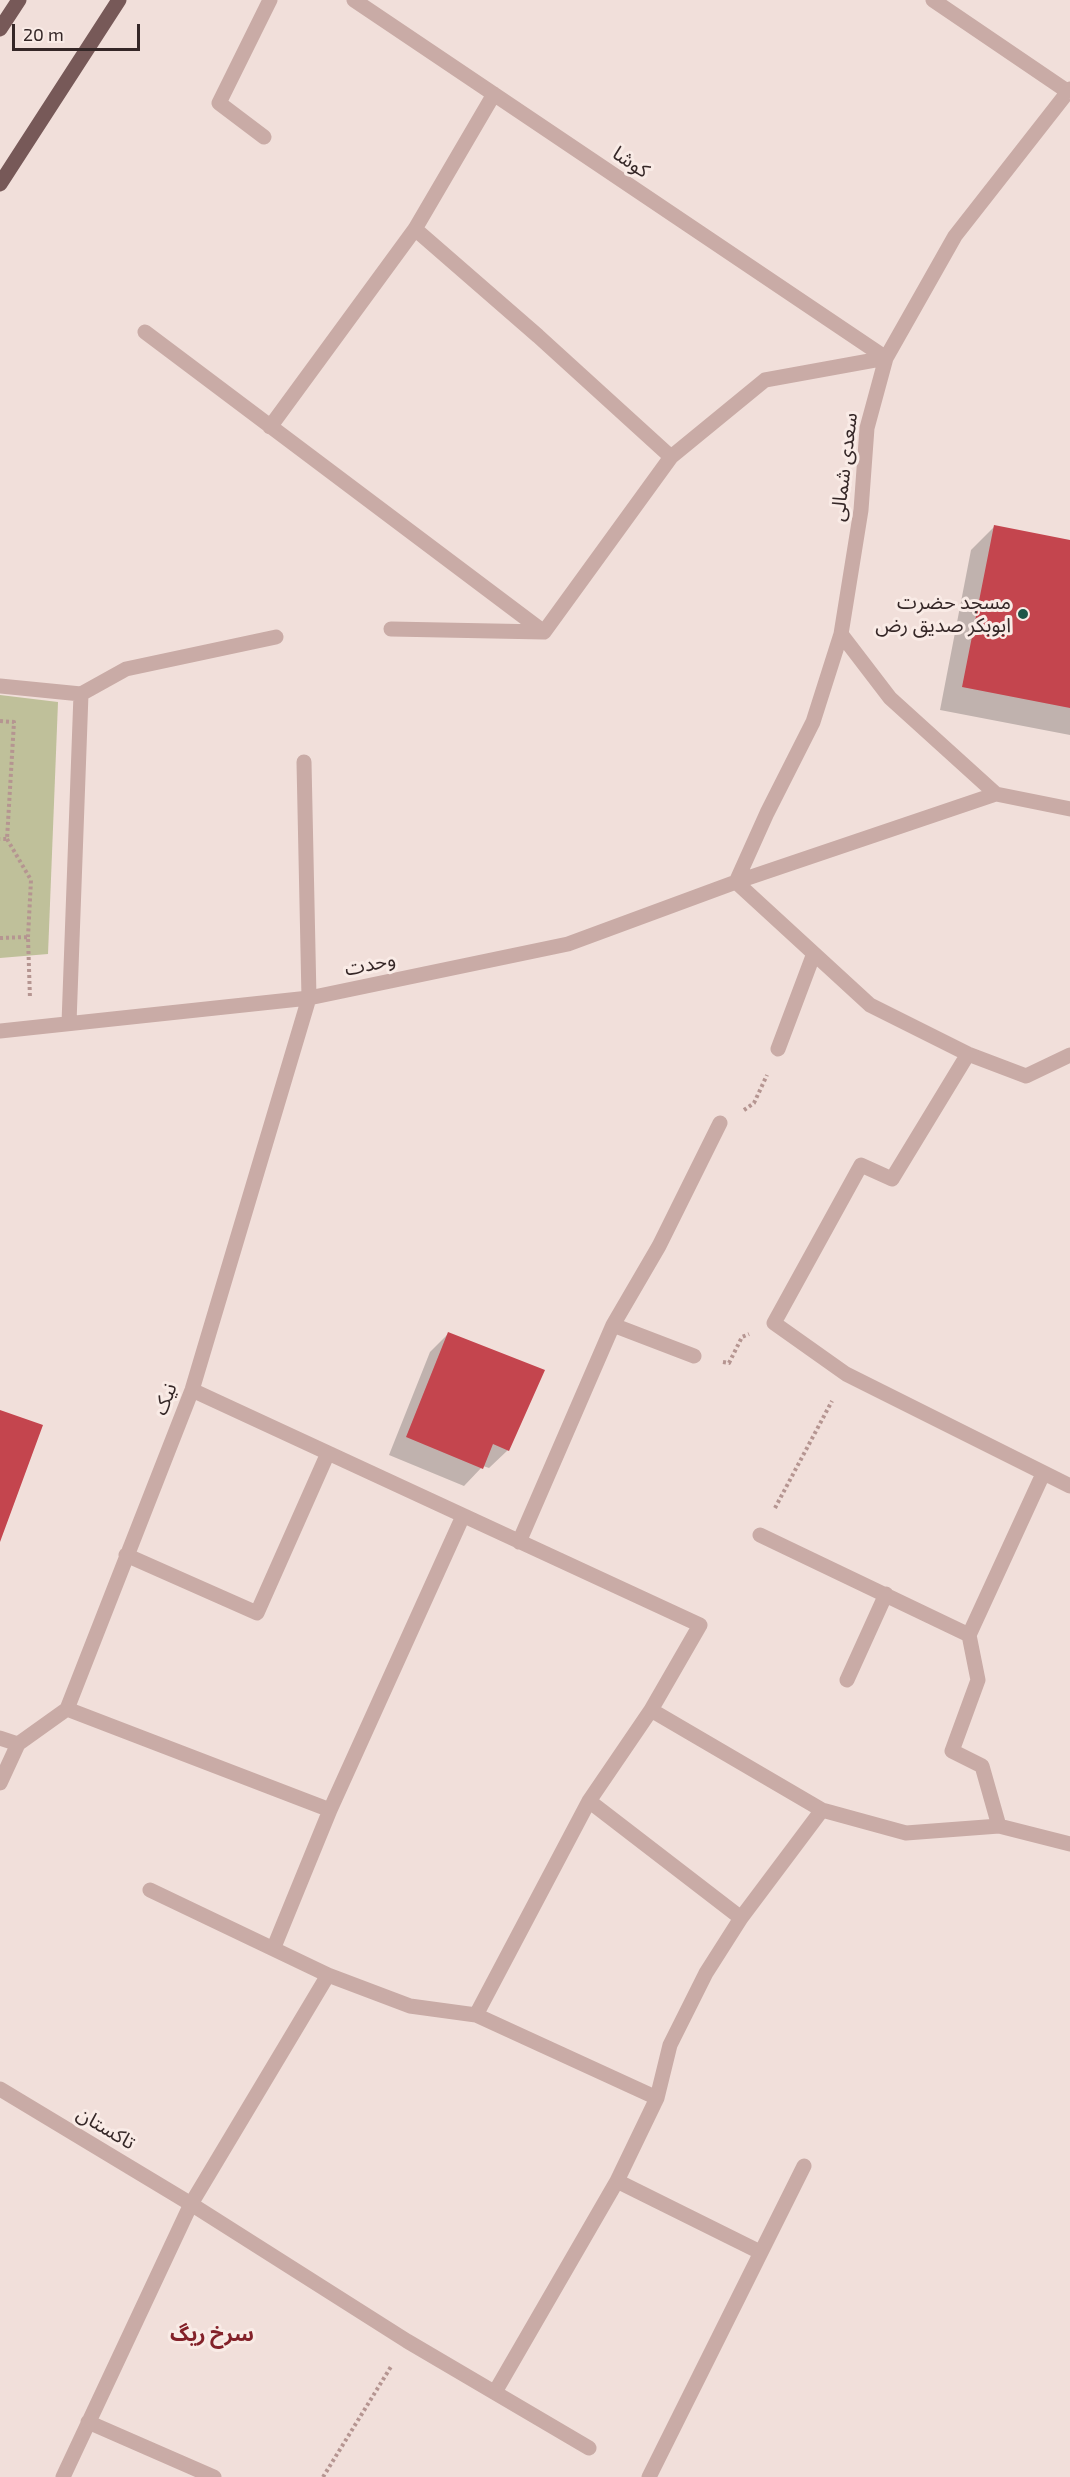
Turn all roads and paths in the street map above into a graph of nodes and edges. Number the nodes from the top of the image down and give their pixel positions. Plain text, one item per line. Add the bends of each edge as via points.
1 (19, 0) edge
2 (118, 0) edge
3 (270, 0) edge
4 (354, 0) edge
5 (933, 0) edge
6 (0, 29) edge
7 (1069, 87) edge
8 (494, 94) junction
9 (264, 137) dead end
10 (0, 184) edge
11 (415, 229) junction
12 (145, 332) dead end
13 (886, 358) junction
14 (270, 427) junction
15 (671, 457) junction
16 (391, 629) dead end
17 (544, 632) junction
18 (841, 634) junction
19 (276, 637) dead end
20 (0, 686) edge
21 (81, 694) junction
22 (0, 721) edge
23 (304, 762) dead end
24 (996, 794) junction
25 (1070, 809) edge
26 (0, 839) edge
27 (7, 839) junction
28 (736, 882) junction
29 (28, 937) junction
30 (0, 938) edge
31 (813, 956) junction
32 (309, 998) junction
33 (69, 1023) junction
34 (31, 1027) junction
35 (0, 1031) edge
36 (778, 1049) joint
37 (968, 1054) junction
38 (1070, 1055) edge
39 (720, 1123) joint
40 (774, 1323) junction
41 (613, 1325) junction
42 (694, 1356) joint
43 (846, 1374) junction
44 (192, 1390) junction
45 (328, 1453) junction
46 (1043, 1474) junction
47 (1070, 1486) edge
48 (463, 1516) junction
49 (760, 1535) joint
50 (519, 1542) junction
51 (126, 1555) junction
52 (886, 1594) junction
53 (969, 1635) junction
54 (847, 1680) dead end
55 (67, 1709) junction
56 (651, 1710) junction
57 (0, 1738) edge
58 (18, 1744) junction
59 (0, 1783) edge
60 (589, 1801) junction
61 (330, 1810) junction
62 (822, 1810) junction
63 (999, 1826) junction
64 (1070, 1844) edge
65 (150, 1890) dead end
66 (741, 1918) junction
67 (274, 1947) junction
68 (328, 1975) junction
69 (476, 2015) junction
70 (0, 2089) edge
71 (657, 2098) junction
72 (804, 2166) dead end
73 (617, 2181) junction
74 (190, 2204) junction
75 (760, 2252) junction
76 (407, 2341) junction
77 (495, 2392) junction
78 (88, 2422) junction
79 (589, 2448) dead end
80 (63, 2477) edge
81 (214, 2477) edge
82 (323, 2477) edge
83 (649, 2477) edge

1 - 6 main road
2 - 10 main road
3 - 9 street via 219,103
4 - 8 street, کوشا
5 - 7 street
7 - 13 street, سعدی شمالی via 955,236
8 - 11 street
8 - 13 street, کوشا
11 - 14 street
11 - 15 street
12 - 14 street
13 - 15 street via 765,380
13 - 18 street, سعدی شمالی via 867,428 861,510
14 - 17 street
15 - 17 street
16 - 17 street
18 - 24 street via 890,698
18 - 28 street, سعدی شمالی via 813,723
19 - 21 street via 126,669
20 - 21 street
21 - 33 street
22 - 27 path via 14,722
23 - 32 street, نیک
24 - 25 street
24 - 28 street, وحدت
26 - 27 path
27 - 29 path via 31,880
28 - 31 street
28 - 32 street, وحدت via 568,944
29 - 30 path
29 - 34 path
31 - 36 street
31 - 37 street via 870,1005
32 - 33 street, وحدت
32 - 44 street, نیک
33 - 34 street, وحدت
34 - 35 street, وحدت
36 - 39 path via 754,1103
37 - 38 street via 1026,1076
37 - 40 street via 892,1179 861,1165
39 - 41 street via 659,1245
40 - 42 path via 742,1336 729,1364
40 - 43 street
41 - 42 street
41 - 50 street
43 - 46 street
43 - 49 path
44 - 45 street
44 - 51 street, نیک
45 - 48 street
45 - 51 street via 256,1613
46 - 47 street
46 - 53 street
48 - 50 street
48 - 61 street
49 - 52 street
50 - 56 street via 700,1625
51 - 55 street, نیک
52 - 53 street
52 - 54 street
53 - 63 street via 978,1680 952,1751 982,1766
55 - 58 street
55 - 61 street
56 - 60 street
56 - 62 street
57 - 58 street
58 - 59 street
60 - 66 street
60 - 69 street
61 - 67 street
62 - 63 street via 906,1833
62 - 66 street
63 - 64 street
65 - 67 street
66 - 71 street via 706,1974 670,2045
67 - 68 street
68 - 69 street via 410,2006
68 - 74 street
69 - 71 street
70 - 74 street, تاکستان
71 - 73 street
72 - 75 street
73 - 75 street
73 - 77 street
74 - 76 street, تاکستان
74 - 78 street
75 - 83 street
76 - 77 street, تاکستان
76 - 82 path
77 - 79 street, تاکستان
78 - 80 street
78 - 81 street

